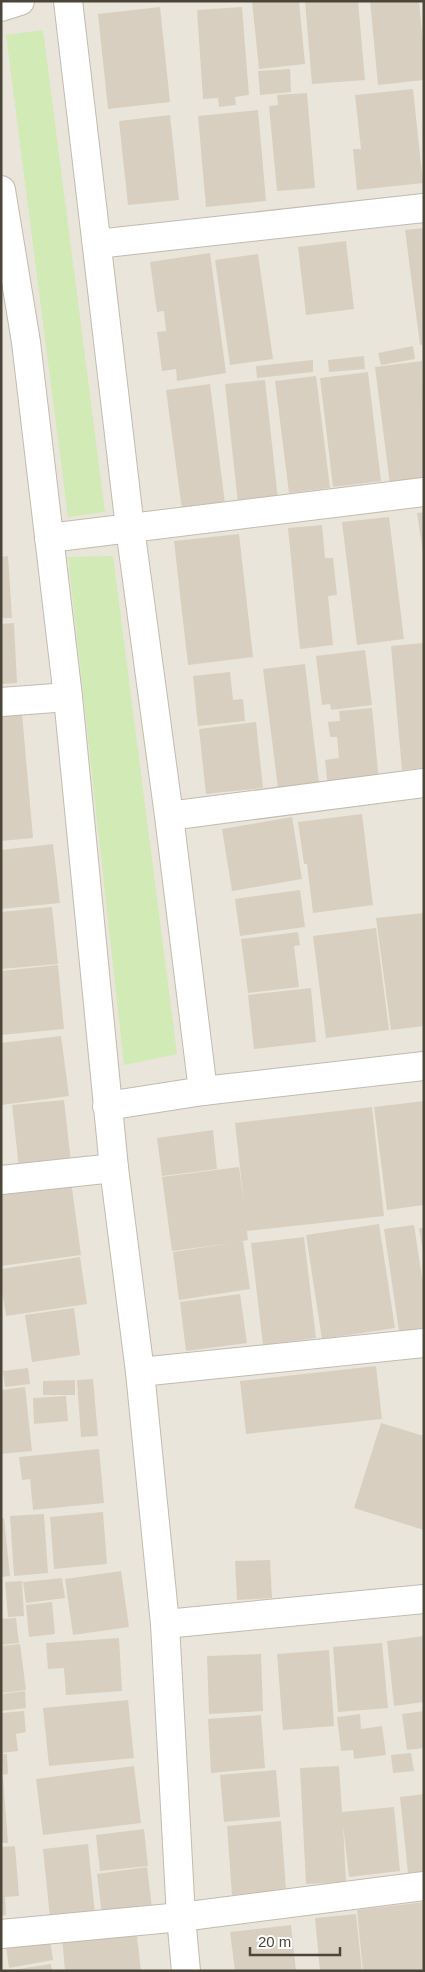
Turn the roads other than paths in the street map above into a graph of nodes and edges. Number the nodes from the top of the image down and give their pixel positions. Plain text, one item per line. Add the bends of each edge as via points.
1 (20, 1) edge
2 (68, 1) edge
3 (1, 7) edge
4 (1, 190) edge
5 (424, 208) edge
6 (96, 244) junction
7 (424, 492) edge
8 (130, 528) junction
9 (50, 538) junction
10 (68, 697) junction
11 (1, 702) edge
12 (424, 784) edge
13 (169, 816) junction
14 (424, 1066) edge
15 (203, 1091) junction
16 (108, 1106) junction
17 (114, 1168) junction
18 (1, 1180) edge
19 (424, 1343) edge
20 (140, 1372) junction
21 (424, 1599) edge
22 (165, 1624) junction
23 (424, 1886) edge
24 (180, 1917) junction
25 (1, 1934) edge
26 (186, 1971) edge

1 - 3 street
2 - 6 street
4 - 9 street via 26,342
5 - 6 street
6 - 8 street
7 - 8 street
8 - 9 street
8 - 13 street
9 - 10 street
10 - 11 street
10 - 16 street
12 - 13 street
13 - 15 street
14 - 15 street
15 - 16 street
16 - 17 street
17 - 18 street
17 - 20 street
19 - 20 street
20 - 22 street
21 - 22 street
22 - 24 street
23 - 24 street
24 - 25 street
24 - 26 street

